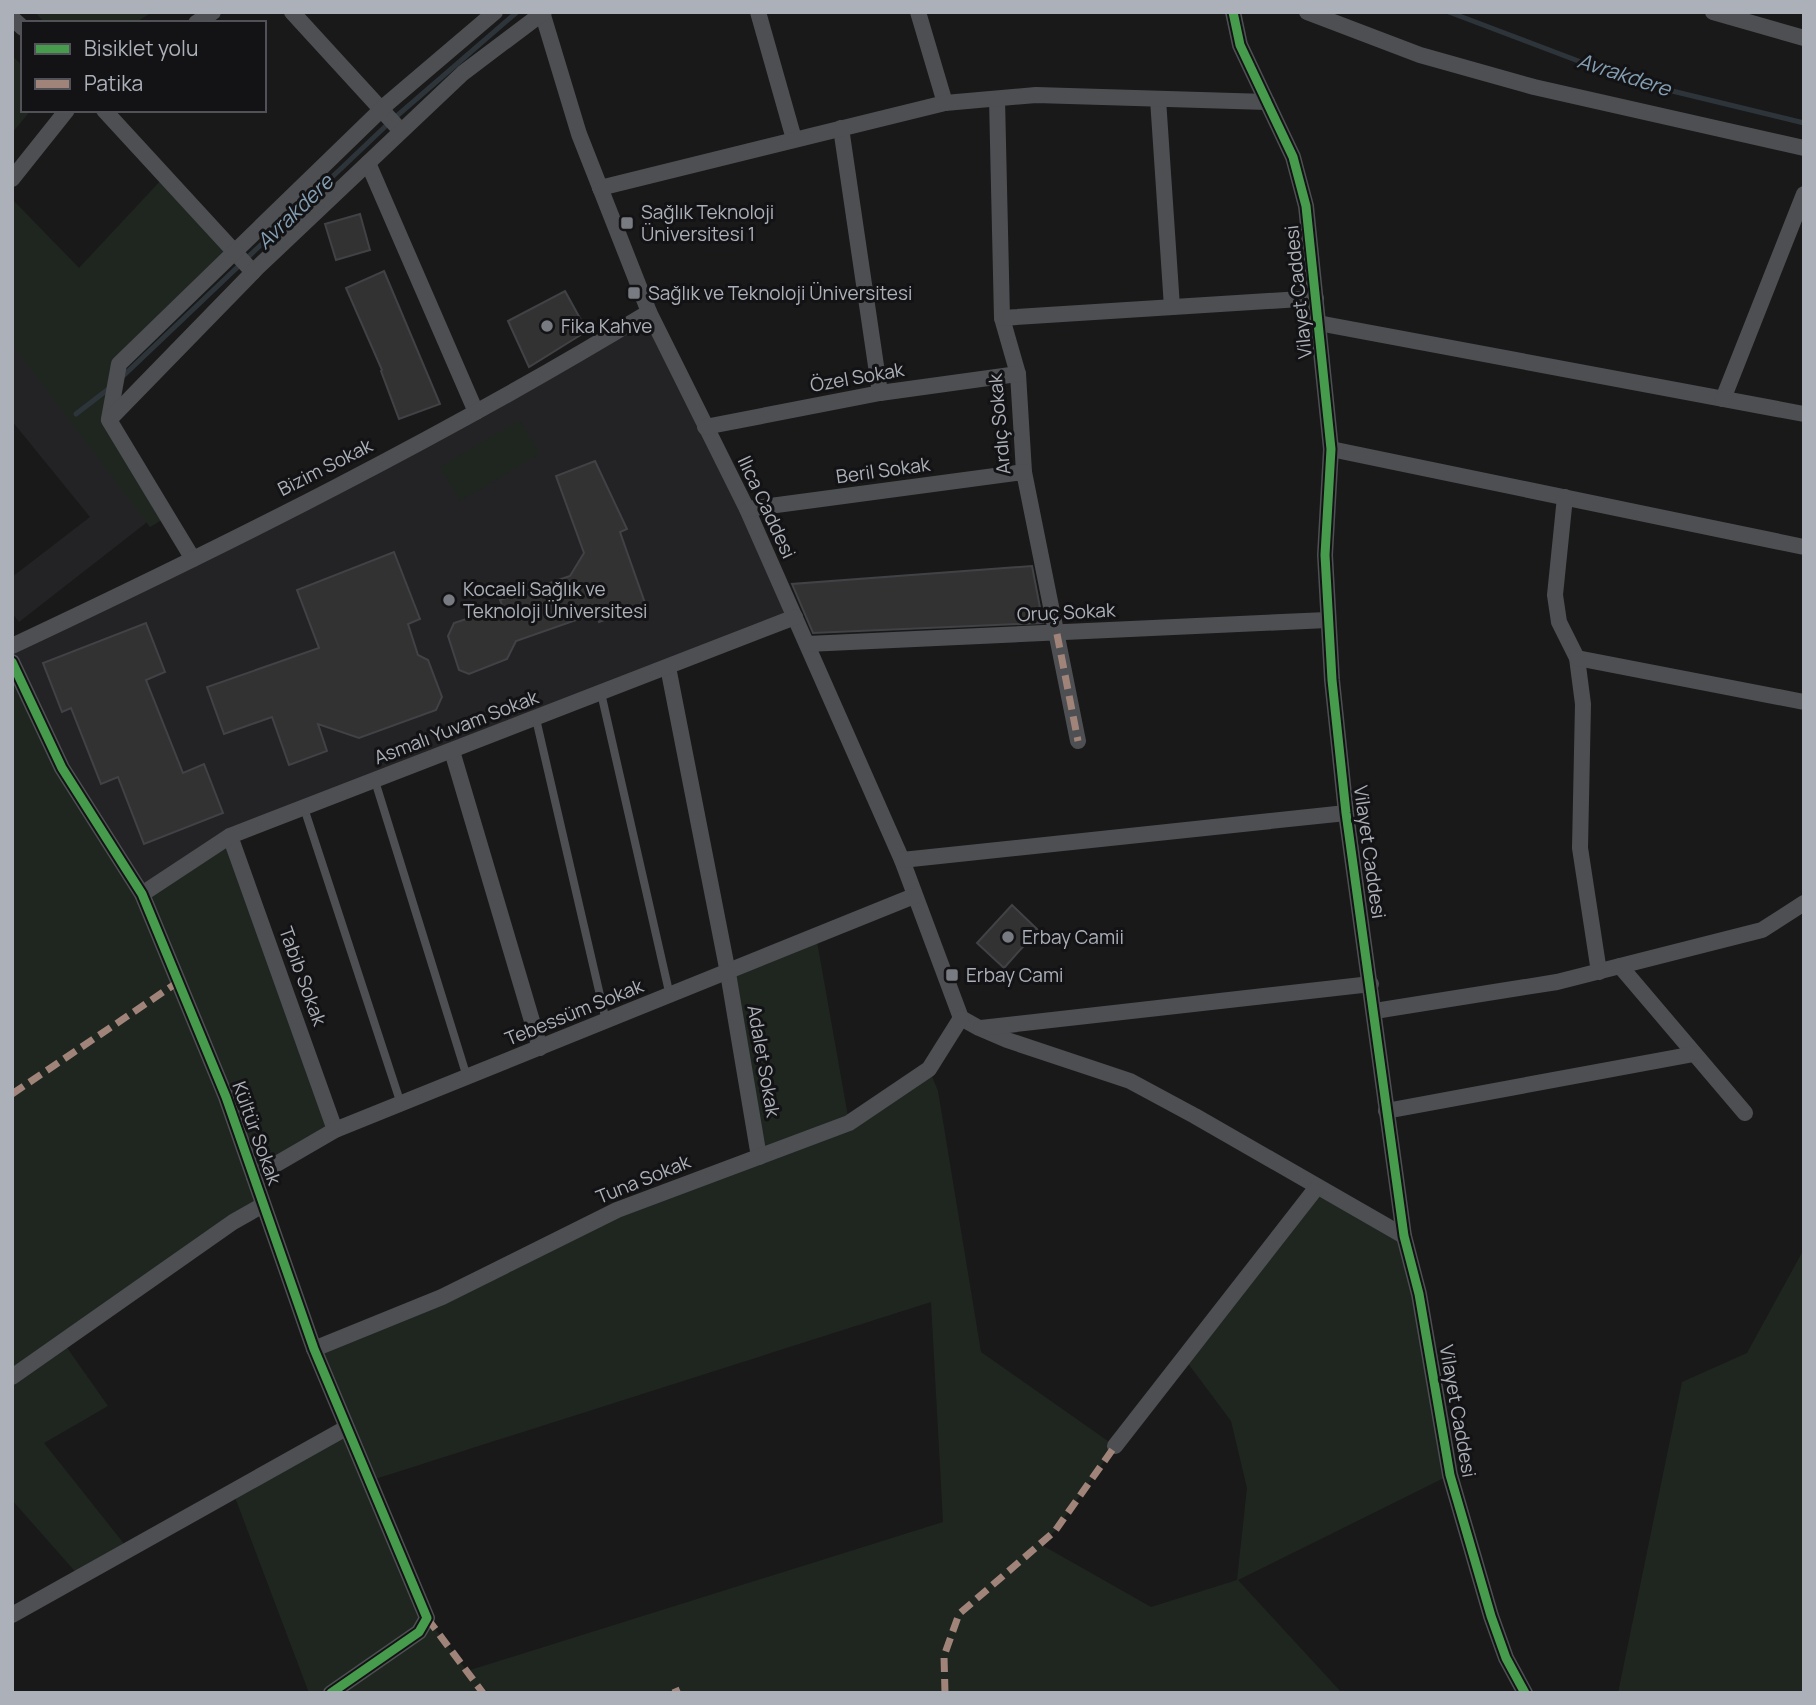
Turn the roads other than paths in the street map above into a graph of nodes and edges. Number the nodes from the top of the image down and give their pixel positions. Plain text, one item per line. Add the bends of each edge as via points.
1 (292, 12) edge
2 (495, 12) edge
3 (758, 12) edge
4 (918, 12) edge
5 (1233, 12) edge
6 (1307, 12) edge
7 (1713, 12) edge
8 (543, 13) edge
9 (1804, 38) edge
10 (997, 99) junction
11 (1158, 99) junction
12 (1267, 102) junction
13 (945, 103) junction
14 (381, 109) junction
15 (65, 112) edge
16 (106, 112) edge
17 (841, 128) junction
18 (401, 131) junction
19 (794, 139) junction
20 (1804, 148) edge
21 (368, 163) junction
22 (12, 178) edge
23 (600, 188) junction
24 (1804, 194) edge
25 (233, 250) junction
26 (253, 272) junction
27 (1316, 298) junction
28 (1172, 307) junction
29 (649, 312) junction
30 (1002, 318) junction
31 (1318, 323) junction
32 (1018, 374) junction
33 (880, 393) junction
34 (1723, 398) junction
35 (476, 412) junction
36 (1804, 414) edge
37 (109, 420) junction
38 (705, 427) junction
39 (1331, 449) junction
40 (1024, 472) junction
41 (1565, 497) junction
42 (747, 509) junction
43 (1804, 547) edge
44 (193, 559) junction
45 (795, 617) junction
46 (1327, 620) junction
47 (1057, 634) junction
48 (807, 644) junction
49 (12, 646) edge
50 (1577, 658) junction
51 (12, 663) edge
52 (668, 667) junction
53 (601, 693) junction
54 (1804, 702) edge
55 (536, 719) junction
56 (1078, 741) dead end
57 (452, 751) junction
58 (375, 781) junction
59 (304, 808) junction
60 (1346, 813) junction
61 (230, 836) junction
62 (902, 860) junction
63 (142, 894) junction
64 (914, 895) junction
65 (1804, 903) edge
66 (1620, 966) junction
67 (1599, 972) junction
68 (728, 973) junction
69 (1371, 984) junction
70 (670, 996) junction
71 (1375, 1011) junction
72 (961, 1018) junction
73 (606, 1021) junction
74 (979, 1028) junction
75 (540, 1048) junction
76 (1694, 1054) junction
77 (467, 1077) junction
78 (401, 1104) junction
79 (1386, 1111) junction
80 (1745, 1113) dead end
81 (335, 1130) junction
82 (759, 1157) junction
83 (254, 1177) junction
84 (1318, 1187) junction
85 (264, 1205) junction
86 (1404, 1236) junction
87 (314, 1349) junction
88 (12, 1377) edge
89 (346, 1428) junction
90 (1115, 1446) dead end
91 (12, 1615) edge
92 (331, 1693) edge
93 (1525, 1693) edge

1 - 14 street
2 - 14 street
3 - 19 street
4 - 13 street
5 - 12 street, Vilayet Caddesi via 1240,45
6 - 20 street via 1420,55 1534,87
7 - 9 street
8 - 18 street via 463,74
8 - 23 street, Ilıca Caddesi
10 - 11 street via 1036,95
10 - 13 street
10 - 30 street, Ardıç Sokak
11 - 12 street
11 - 28 street
12 - 27 street, Vilayet Caddesi via 1293,158 1306,206
13 - 17 street
14 - 18 street
14 - 25 street
15 - 22 street
16 - 25 street
17 - 19 street
17 - 33 street
18 - 21 street
19 - 23 street
21 - 26 street
21 - 35 street
23 - 29 street, Ilıca Caddesi
24 - 34 street
25 - 26 street
25 - 37 street via 119,364
26 - 37 street
27 - 28 street
27 - 31 street, Vilayet Caddesi
28 - 30 street
29 - 35 street, Bizim Sokak
29 - 38 street, Ilıca Caddesi
30 - 32 street, Ardıç Sokak
31 - 34 street
31 - 39 street, Vilayet Caddesi
32 - 33 street, Özel Sokak
32 - 40 street, Ardıç Sokak
33 - 38 street, Özel Sokak
34 - 36 street
35 - 44 street, Bizim Sokak
37 - 44 street
38 - 42 street, Ilıca Caddesi
39 - 41 street
39 - 46 street, Vilayet Caddesi via 1325,555
40 - 42 street, Beril Sokak
40 - 47 street, Ardıç Sokak
41 - 43 street
41 - 50 street via 1555,594 1559,622
42 - 45 street, Ilıca Caddesi
44 - 49 street, Bizim Sokak
45 - 48 street, Ilıca Caddesi
45 - 52 street, Asmalı Yuvam Sokak
46 - 47 street, Oruç Sokak
46 - 60 street, Vilayet Caddesi
47 - 48 street, Oruç Sokak
47 - 56 street, Ardıç Sokak
48 - 62 street, Ilıca Caddesi
50 - 54 street
50 - 67 street via 1583,704 1580,848
51 - 63 street, Kültür Sokak via 62,768
52 - 53 street, Asmalı Yuvam Sokak
52 - 68 street, Adalet Sokak
53 - 55 street, Asmalı Yuvam Sokak
53 - 70 lane
55 - 57 street, Asmalı Yuvam Sokak
55 - 73 lane
57 - 58 street, Asmalı Yuvam Sokak
57 - 75 street
58 - 59 street, Asmalı Yuvam Sokak
58 - 77 lane
59 - 61 street, Asmalı Yuvam Sokak
59 - 78 lane
60 - 62 street
60 - 69 street, Vilayet Caddesi
61 - 63 street, Asmalı Yuvam Sokak
61 - 81 street, Tabib Sokak
62 - 64 street, Ilıca Caddesi
63 - 83 street, Kültür Sokak
64 - 68 street, Tebessüm Sokak
64 - 72 street, Ilıca Caddesi
65 - 66 street via 1762,930
66 - 67 street
66 - 76 street
67 - 71 street
68 - 70 street, Tebessüm Sokak
68 - 82 street, Adalet Sokak
69 - 71 street, Vilayet Caddesi
69 - 74 street
70 - 73 street, Tebessüm Sokak
71 - 79 street, Vilayet Caddesi
72 - 74 street
72 - 82 street, Tuna Sokak via 929,1069 849,1123
73 - 75 street, Tebessüm Sokak
74 - 84 street via 1130,1082
75 - 77 street, Tebessüm Sokak
76 - 79 street
76 - 80 street
77 - 78 street, Tebessüm Sokak
78 - 81 street, Tebessüm Sokak
79 - 86 street, Vilayet Caddesi
81 - 83 street, Tebessüm Sokak
82 - 87 street, Tuna Sokak via 617,1210 442,1297
83 - 85 street, Kültür Sokak
84 - 86 street
84 - 90 street
85 - 87 street, Kültür Sokak
85 - 88 street
86 - 93 street, Vilayet Caddesi via 1419,1294 1450,1475 1491,1616
87 - 89 street, Kültür Sokak
89 - 91 street
89 - 92 street, Kültür Sokak via 426,1618 419,1632

